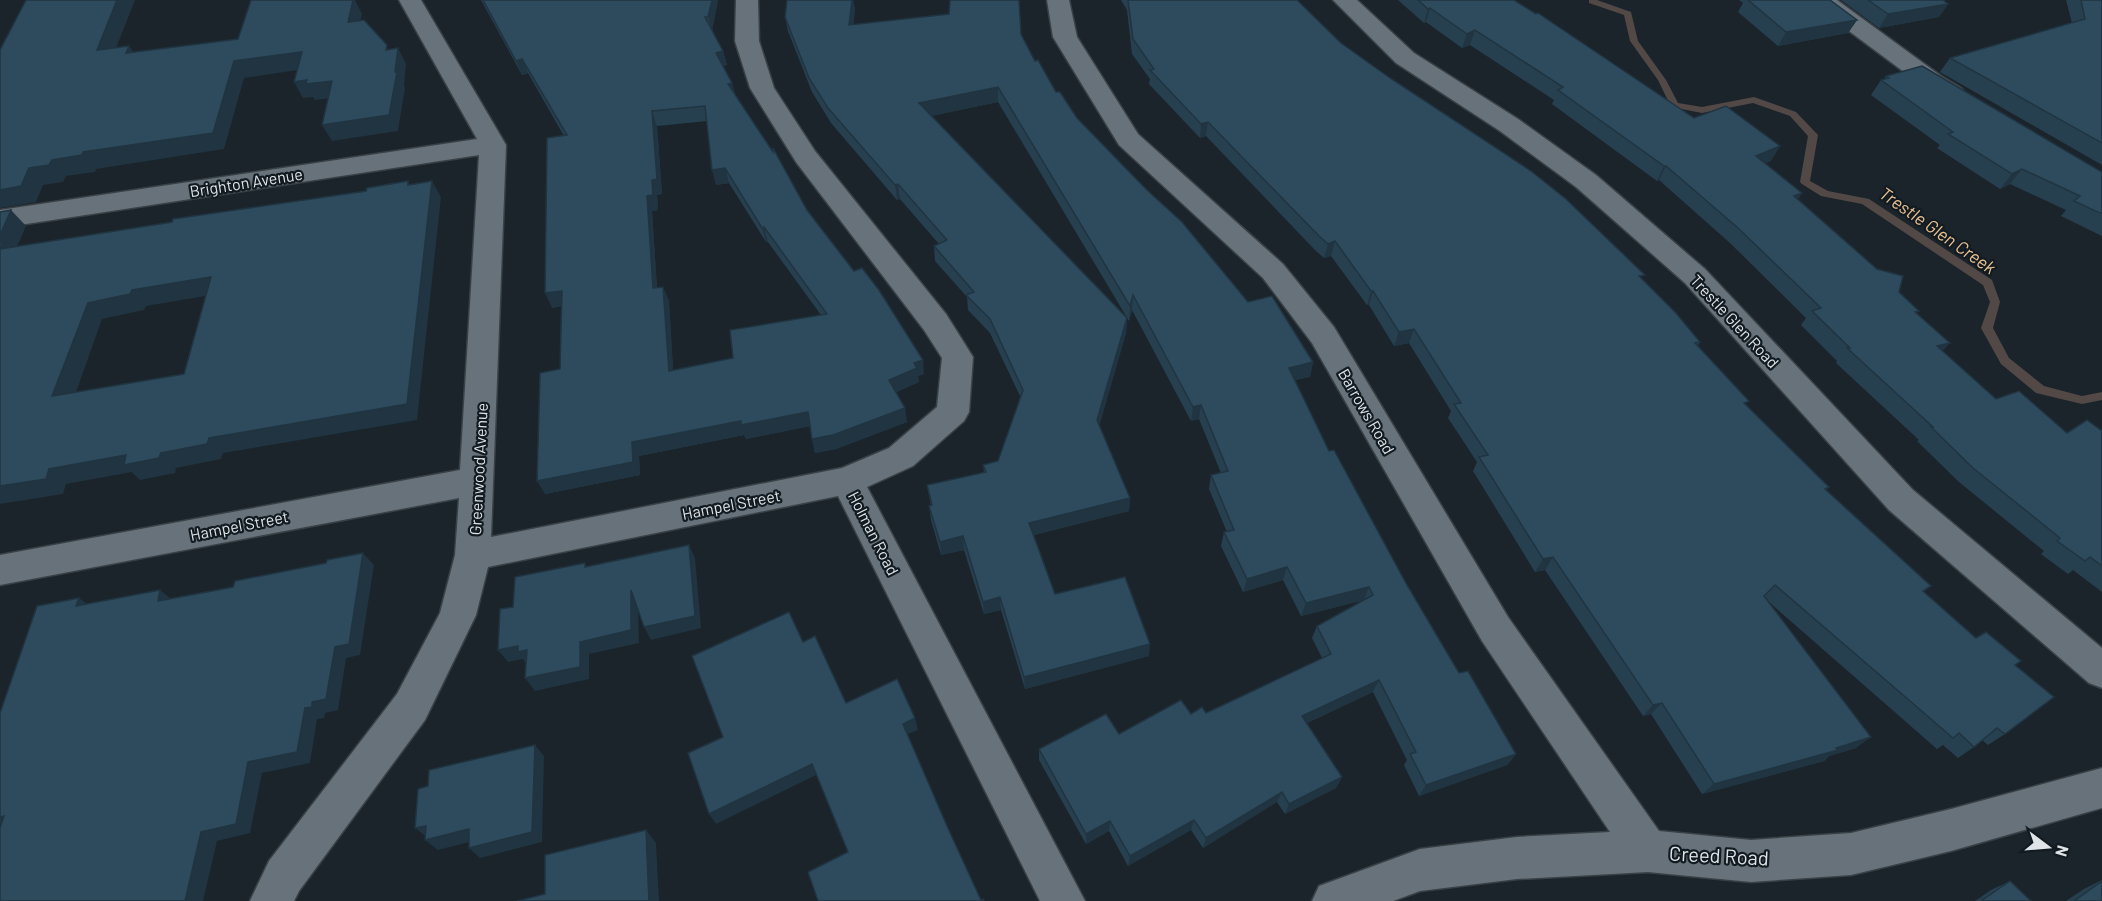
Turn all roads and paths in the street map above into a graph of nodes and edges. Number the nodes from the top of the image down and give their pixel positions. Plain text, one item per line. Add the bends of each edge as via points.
1 (410, 0) edge
2 (747, 0) edge
3 (1058, 0) edge
4 (1344, 0) edge
5 (1822, 0) edge
6 (1972, 105) edge
7 (493, 145) junction
8 (0, 219) edge
9 (477, 481) junction
10 (847, 481) junction
11 (473, 555) junction
12 (0, 570) edge
13 (2102, 671) edge
14 (2102, 788) edge
15 (1648, 851) junction
16 (272, 901) edge
17 (1062, 901) edge
18 (1334, 901) edge

1 - 7 street
2 - 10 street, Holman Road via 747,41 762,88 805,156 958,357 953,412 901,457
3 - 15 street, Barrows Road via 1065,37 1128,139 1273,271 1323,335 1495,628
4 - 13 street, Trestle Glen Road via 1405,58 1587,181 1695,276 1900,500
5 - 6 street via 1932,81
7 - 8 street, Brighton Avenue
7 - 9 street, Greenwood Avenue
9 - 11 street, Greenwood Avenue
9 - 12 street, Hampel Street
10 - 11 street, Hampel Street
10 - 17 street, Holman Road
11 - 16 street, Greenwood Avenue via 458,615 411,707 284,876
14 - 15 street, Creed Road via 1851,854 1751,861
15 - 18 street, Creed Road via 1517,858 1420,870

